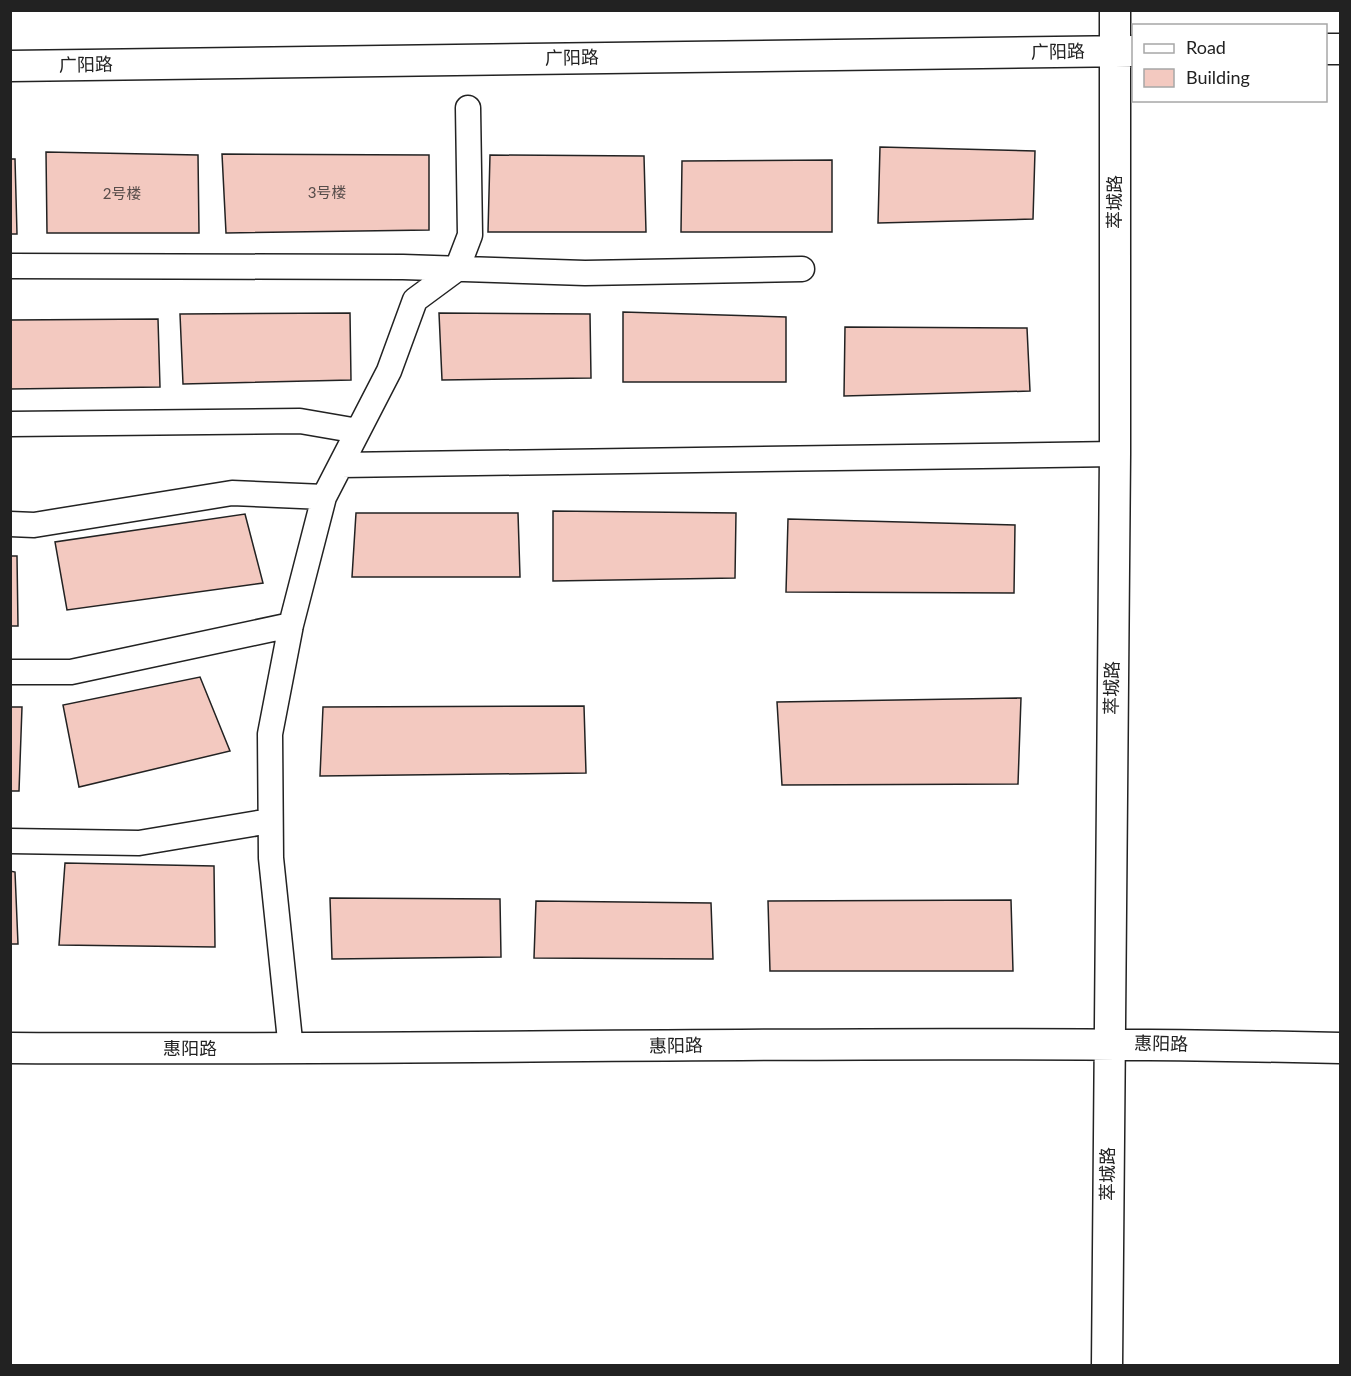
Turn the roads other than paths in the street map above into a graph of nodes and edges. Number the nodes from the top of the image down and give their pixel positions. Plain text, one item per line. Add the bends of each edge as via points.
1 (1115, 10) edge
2 (1124, 51) edge
3 (10, 66) edge
4 (468, 108) dead end
5 (10, 266) edge
6 (457, 269) junction
7 (802, 269) dead end
8 (10, 424) edge
9 (358, 431) junction
10 (1115, 454) junction
11 (341, 465) junction
12 (324, 497) junction
13 (10, 524) edge
14 (291, 625) junction
15 (10, 672) edge
16 (270, 821) junction
17 (10, 842) edge
18 (1109, 1043) junction
19 (10, 1048) edge
20 (1341, 1048) edge
21 (291, 1050) junction
22 (1107, 1365) edge

1 - 2 street, 萃城路
2 - 3 street, 广阳路
2 - 10 street, 萃城路
4 - 6 street via 470,235
5 - 6 street
6 - 7 street via 585,273
6 - 9 street via 415,300 389,371
8 - 9 street via 300,421
9 - 11 street
10 - 11 street
10 - 18 street, 萃城路
11 - 12 street
12 - 13 street via 232,493 34,525
12 - 14 street
14 - 15 street via 71,672
14 - 16 street via 270,734
16 - 17 street via 139,843
16 - 21 street
18 - 20 street, 惠阳路
18 - 21 street, 惠阳路
18 - 22 street, 萃城路
19 - 21 street, 惠阳路

